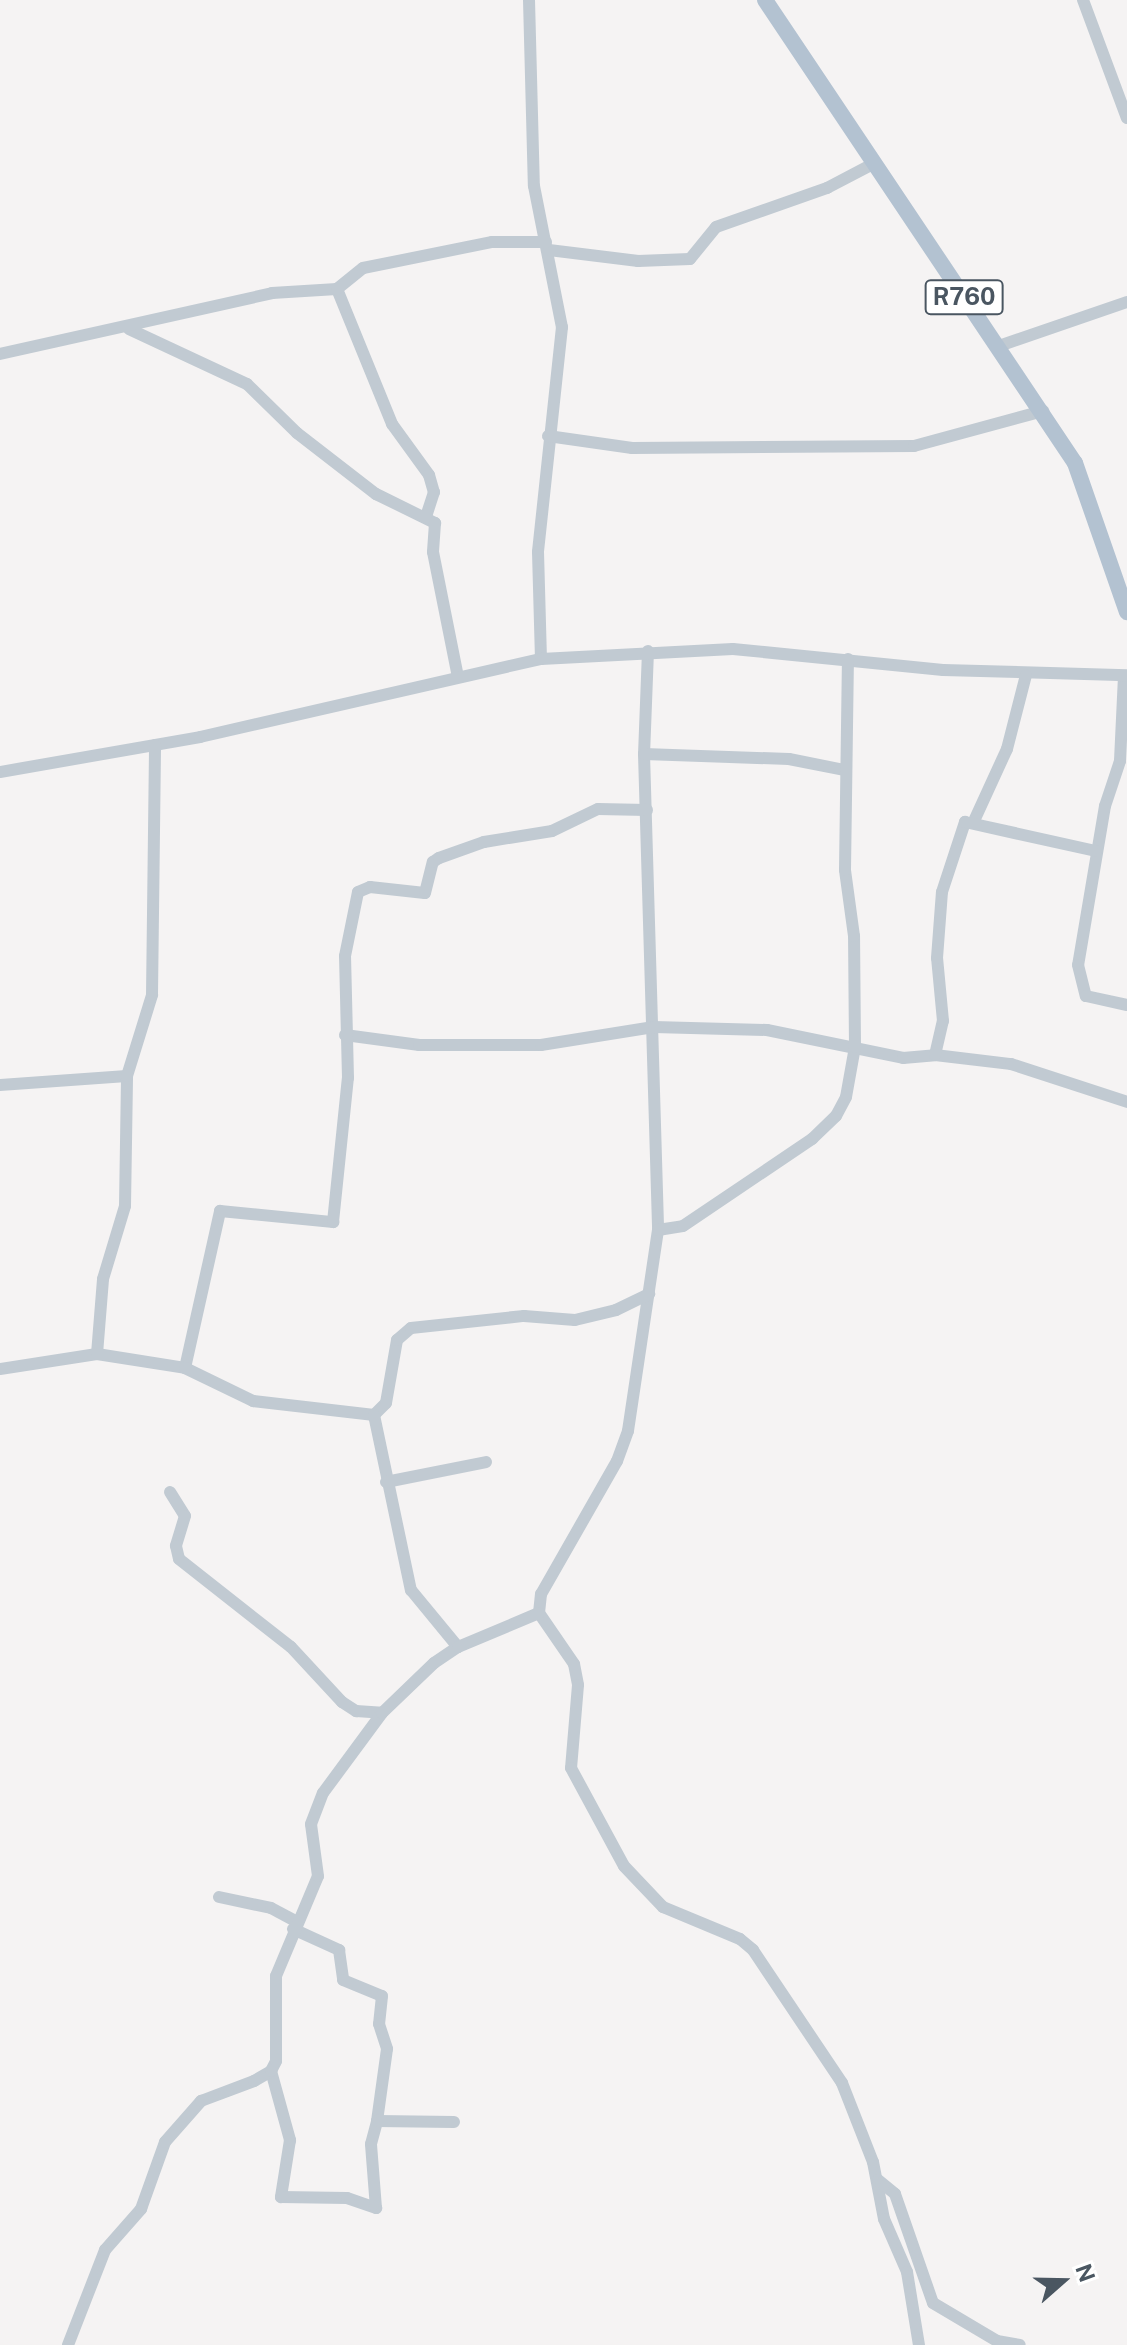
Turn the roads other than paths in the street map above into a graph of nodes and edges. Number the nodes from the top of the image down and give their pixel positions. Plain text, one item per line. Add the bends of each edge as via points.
1 (529, 0) edge
2 (765, 0) edge
3 (1083, 0) edge
4 (1127, 118) edge
5 (873, 164) junction
6 (548, 246) junction
7 (337, 289) junction
8 (1127, 302) edge
9 (129, 329) junction
10 (999, 346) junction
11 (0, 354) edge
12 (1043, 411) junction
13 (548, 436) junction
14 (426, 516) junction
15 (1127, 612) edge
16 (648, 651) junction
17 (541, 659) junction
18 (848, 659) junction
19 (1026, 675) junction
20 (1125, 676) edge
21 (458, 677) junction
22 (155, 745) junction
23 (644, 754) junction
24 (844, 770) junction
25 (0, 772) edge
26 (647, 810) junction
27 (974, 821) junction
28 (1096, 851) junction
29 (1127, 1005) edge
30 (654, 1027) junction
31 (345, 1035) junction
32 (855, 1047) junction
33 (935, 1055) junction
34 (127, 1076) junction
35 (0, 1085) edge
36 (1127, 1102) edge
37 (658, 1230) junction
38 (649, 1294) junction
39 (97, 1354) junction
40 (185, 1368) junction
41 (0, 1369) edge
42 (374, 1415) junction
43 (486, 1462) dead end
44 (386, 1482) junction
45 (170, 1492) dead end
46 (539, 1613) junction
47 (458, 1647) junction
48 (382, 1713) junction
49 (219, 1897) dead end
50 (295, 1926) junction
51 (271, 2071) junction
52 (377, 2121) junction
53 (454, 2122) dead end
54 (878, 2180) junction
55 (68, 2345) edge
56 (919, 2345) edge
57 (1020, 2345) edge

1 - 6 street via 534,186
2 - 5 main road, R760
3 - 4 street
5 - 6 street via 827,188 716,227 690,259 638,261
5 - 10 main road, R760
6 - 7 street via 492,242 363,268
6 - 13 street via 562,327
7 - 9 street via 272,293
7 - 14 street via 392,424 429,475 434,492
8 - 10 street
9 - 11 street
9 - 14 street via 247,384 297,433 376,494
10 - 12 main road, R760
12 - 13 street via 914,446 632,448
12 - 15 main road, R760 via 1096,511
13 - 17 street via 538,552
14 - 21 street via 435,523 433,552
16 - 17 street
16 - 18 street via 733,649
16 - 23 street
17 - 21 street
18 - 19 street
18 - 24 street
19 - 20 street
19 - 27 street via 1007,749
20 - 28 street via 1120,761
21 - 22 street
22 - 25 street
22 - 34 street via 152,995
23 - 24 street via 789,759
23 - 26 street
24 - 32 street
26 - 30 street
26 - 31 street via 598,809 552,831 484,842 439,858 433,862 425,893 370,887 358,892 345,956
27 - 28 street
27 - 33 street via 958,831 942,892 937,958 943,1021
28 - 29 street via 1079,984 1086,996
30 - 31 street via 541,1045 419,1045
30 - 32 street via 767,1030
30 - 37 street
31 - 40 street via 348,1078 333,1222 220,1211
32 - 33 street via 903,1058
32 - 37 street via 846,1097 820,1131 683,1226
33 - 36 street via 1040,1071
34 - 35 street
34 - 39 street via 125,1206 103,1279
37 - 38 street
38 - 42 street via 616,1310 575,1320 524,1316 411,1328 397,1340 386,1403
38 - 46 street via 628,1431 617,1461 541,1594
39 - 40 street
39 - 41 street
40 - 42 street via 253,1401
42 - 44 street
43 - 44 street
44 - 47 street via 411,1590
45 - 48 street via 185,1516 176,1546 179,1559 291,1647 342,1702 356,1711
46 - 47 street
46 - 54 street via 574,1664 578,1685 570,1750 582,1797 624,1866 663,1907 740,1939 767,1968 842,2083
47 - 48 street
48 - 50 street via 323,1793 311,1824 318,1876
49 - 50 street via 271,1908
50 - 51 street via 276,1976 276,2061
50 - 52 street via 339,1950 343,1980 382,1996 379,2024 387,2049
51 - 52 street via 290,2140 281,2197 347,2198 376,2208 371,2144
51 - 55 street via 201,2101 165,2142 141,2209 105,2250
52 - 53 street
54 - 56 street via 884,2219 907,2272
54 - 57 street via 895,2194 933,2303 997,2341

